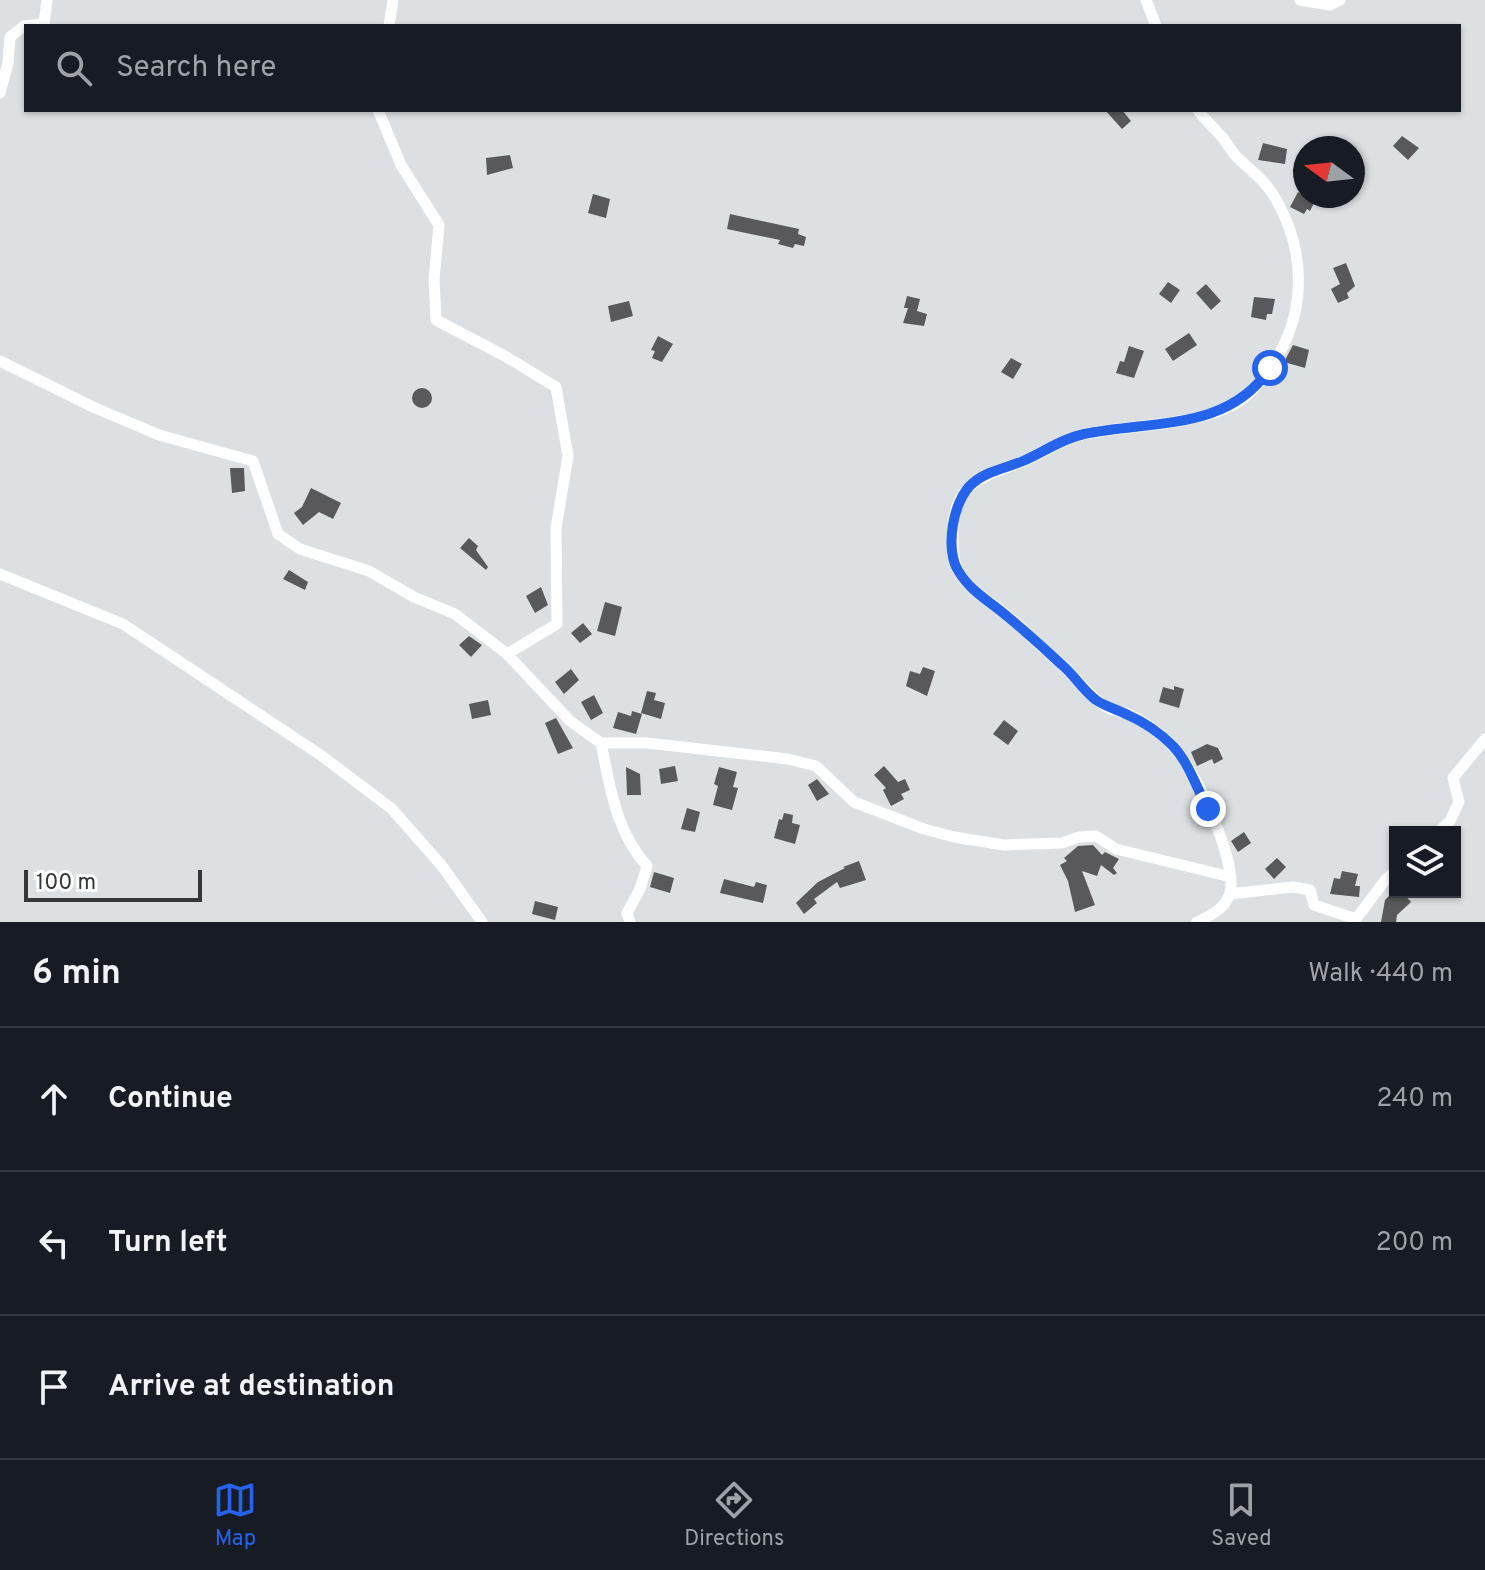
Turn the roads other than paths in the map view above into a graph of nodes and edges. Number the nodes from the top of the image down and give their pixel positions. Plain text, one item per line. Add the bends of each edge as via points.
1 (47, 0) edge
2 (393, 0) edge
3 (1146, 0) edge
4 (1300, 0) edge
5 (1340, 0) edge
6 (44, 24) edge
7 (389, 24) edge
8 (1155, 24) edge
9 (24, 26) edge
10 (0, 93) edge
11 (379, 112) edge
12 (1200, 112) edge
13 (0, 361) edge
14 (0, 574) edge
15 (507, 654) junction
16 (1485, 739) edge
17 (601, 743) junction
18 (1445, 826) edge
19 (1389, 876) edge
20 (1231, 877) junction
21 (1230, 894) junction
22 (482, 922) edge
23 (630, 922) edge
24 (1197, 922) edge

1 - 6 street
2 - 7 street
3 - 8 street
4 - 5 street via 1330,5
9 - 10 street via 10,37
11 - 15 street via 401,165 439,225 436,320 556,387 568,456 556,528 557,624
12 - 20 street via 1277,200 1297,252 1292,329 1282,352 1261,381 1233,405 1186,420 1067,439 981,477 958,501 953,543 957,570 976,593 1066,667 1094,698 1174,747 1223,841
13 - 15 street via 159,435 253,461 278,534 300,549 369,571 455,614
14 - 22 street via 123,624 322,756 392,809
15 - 17 street via 570,721
16 - 18 street via 1453,778 1459,802
17 - 20 street via 788,759 816,766 854,802 954,837 1004,845 1096,836 1116,849
17 - 23 street via 621,825 647,866 627,913
19 - 21 street via 1356,919 1314,905 1310,890
20 - 21 street
21 - 24 street via 1218,910

